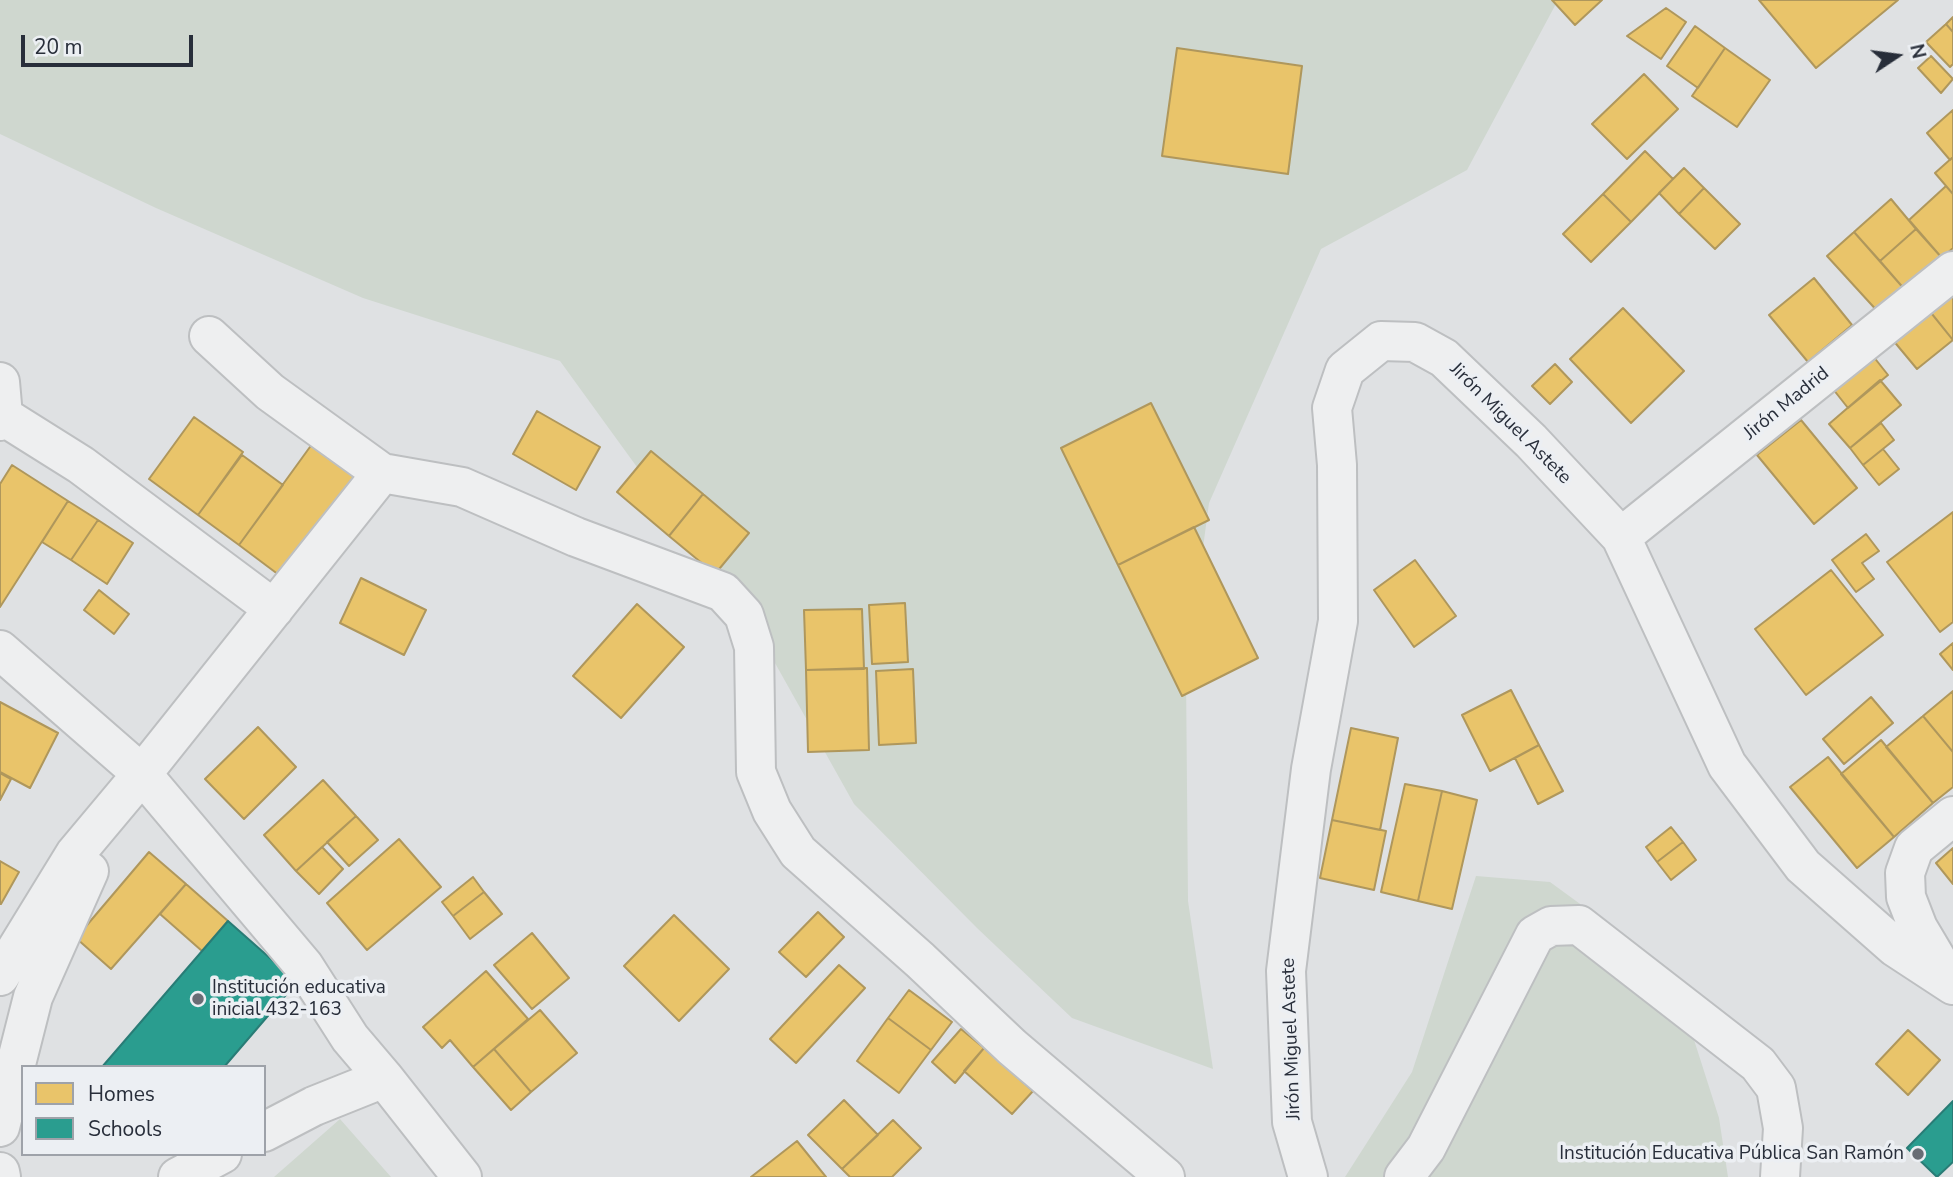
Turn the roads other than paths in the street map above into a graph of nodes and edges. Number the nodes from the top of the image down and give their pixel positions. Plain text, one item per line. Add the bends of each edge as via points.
1 (1953, 271) edge
2 (209, 335) dead end
3 (1, 406) edge
4 (382, 474) junction
5 (1621, 537) junction
6 (274, 608) junction
7 (0, 650) edge
8 (142, 774) junction
9 (1953, 816) edge
10 (0, 976) edge
11 (1952, 984) edge
12 (384, 1078) junction
13 (0, 1127) edge
14 (266, 1131) edge
15 (218, 1156) edge
16 (0, 1172) edge
17 (1, 1177) edge
18 (178, 1177) edge
19 (462, 1177) edge
20 (1165, 1177) edge
21 (1308, 1177) edge
22 (1404, 1177) edge
23 (1780, 1177) edge

1 - 5 street, Jirón Madrid
2 - 4 street via 270,392
3 - 6 street
4 - 6 street
4 - 20 street via 462,487 723,593 744,615 754,647 756,772 772,811 798,852 1012,1047
5 - 11 street, Jirón Miguel Astete via 1727,765 1803,866 1895,947
5 - 21 street, Jirón Miguel Astete via 1531,441 1444,358 1415,342 1381,341 1345,370 1332,408 1338,621 1311,769 1286,971 1292,1122
6 - 8 street
7 - 8 street
8 - 10 street via 75,854
8 - 12 street via 304,966 350,1038
8 - 13 street via 79,889 33,997
9 - 11 street via 1914,848 1905,873 1906,897 1918,928
12 - 14 street
12 - 19 street
15 - 18 street
16 - 17 street
22 - 23 street via 1426,1148 1535,935 1551,926 1579,925 1758,1065 1776,1088 1783,1128

